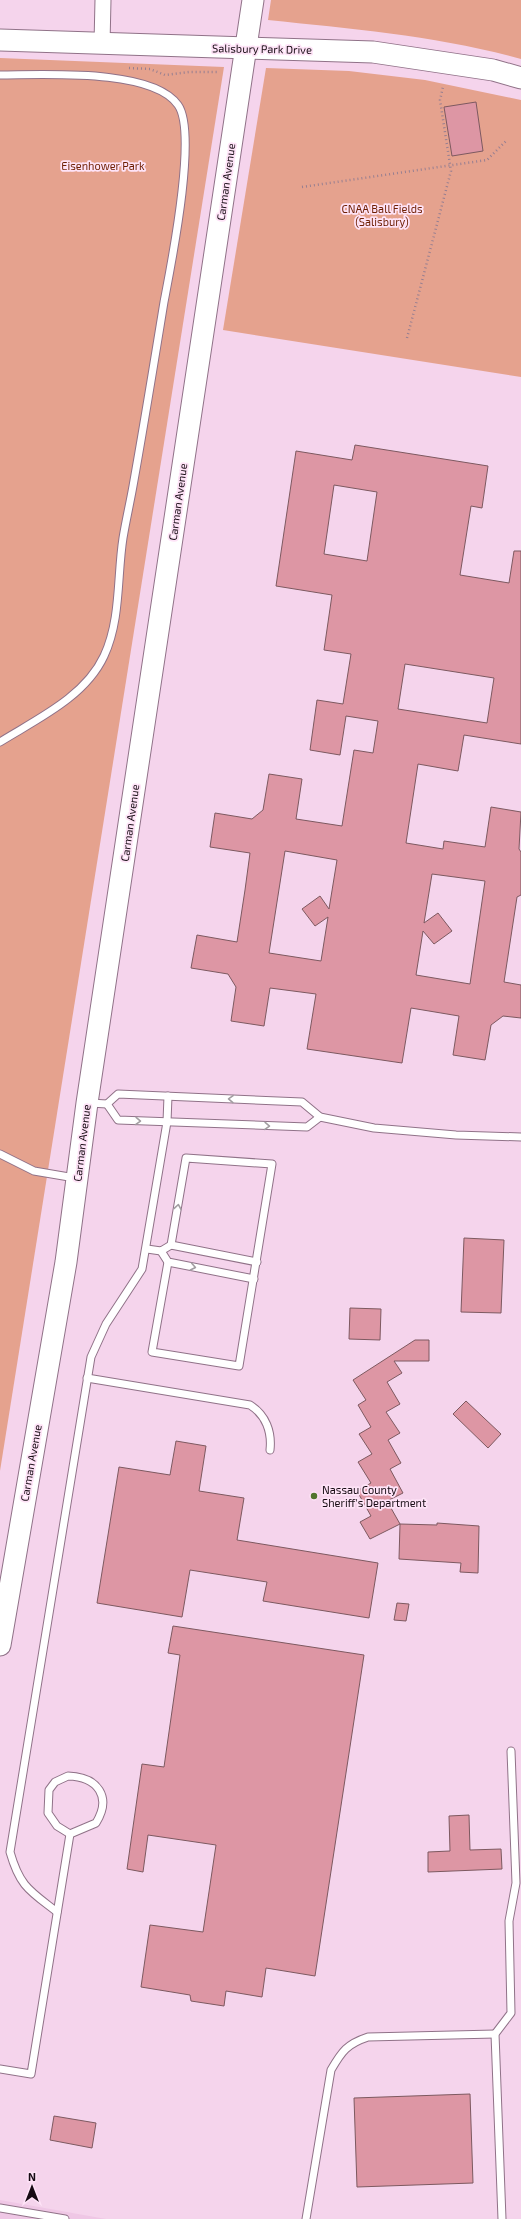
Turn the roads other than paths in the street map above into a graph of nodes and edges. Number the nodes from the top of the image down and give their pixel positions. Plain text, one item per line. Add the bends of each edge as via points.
1 (103, 0) edge
2 (254, 0) edge
3 (0, 40) edge
4 (102, 44) junction
5 (246, 48) junction
6 (0, 75) edge
7 (521, 78) edge
8 (0, 742) edge
9 (168, 1096) junction
10 (97, 1103) junction
11 (320, 1117) junction
12 (167, 1122) junction
13 (521, 1137) edge
14 (0, 1154) edge
15 (78, 1178) junction
16 (171, 1245) junction
17 (147, 1248) junction
18 (161, 1251) junction
19 (168, 1262) junction
20 (256, 1262) junction
21 (254, 1279) junction
22 (87, 1378) junction
23 (270, 1450) dead end
24 (0, 1644) edge
25 (510, 1751) dead end
26 (70, 1834) junction
27 (57, 1912) junction
28 (495, 2034) junction
29 (0, 2069) edge
30 (0, 2208) edge
31 (65, 2219) edge
32 (306, 2219) edge
33 (502, 2219) edge

1 - 4 street
2 - 5 main road, Carman Avenue
3 - 4 main road, Salisbury Park Drive
4 - 5 main road, Salisbury Park Drive
5 - 7 main road, Salisbury Park Drive via 373,52 493,70
5 - 10 main road, Carman Avenue
6 - 8 lane via 99,77 140,81 167,92 180,107 186,137 184,178 123,539 114,621 105,655 88,681 57,706
9 - 10 lane via 118,1094
11 -> 9 lane via 302,1102
9 - 12 lane
10 -> 12 lane via 118,1120
10 - 15 main road, Carman Avenue
12 -> 11 lane via 307,1127
11 - 13 lane via 374,1128
12 - 17 lane
14 - 15 lane via 34,1171
15 - 24 main road, Carman Avenue via 66,1262
16 - 18 lane
16 - 20 lane
16 -> 20 lane via 186,1158 272,1164
17 - 18 lane
17 - 22 lane via 142,1269 106,1324 94,1350
18 - 19 lane
19 -> 21 lane
19 - 21 lane via 152,1352 239,1366
20 - 21 lane
22 - 23 lane via 250,1404 265,1420 271,1439
22 - 27 lane via 10,1852 25,1887
25 - 28 lane via 516,1883 509,1921 511,2013
26 - 26 lane via 96,1823 105,1804 95,1785 82,1777 68,1776 55,1782 49,1790 48,1813 57,1826
26 - 27 lane
27 - 29 lane via 31,2074
28 - 32 lane via 368,2037 356,2041 342,2051 331,2070
28 - 33 lane
30 - 31 lane

